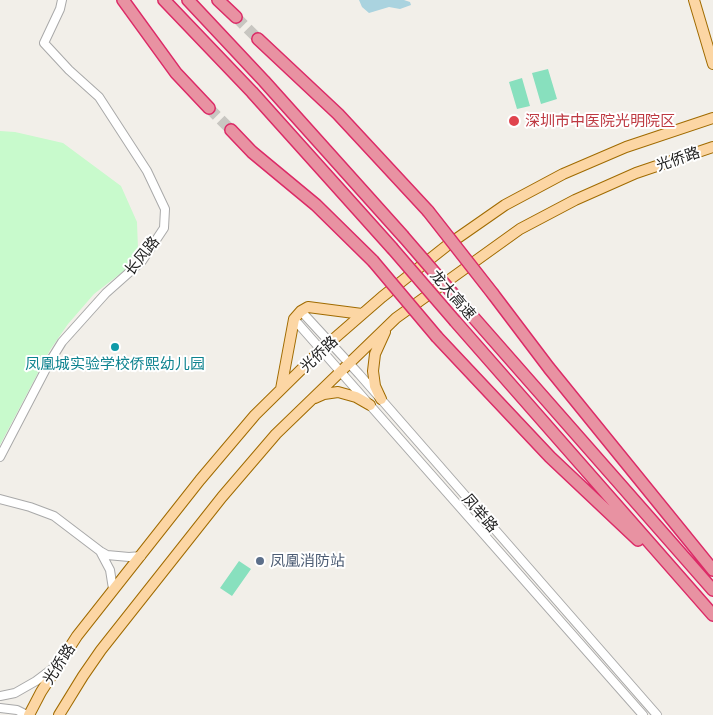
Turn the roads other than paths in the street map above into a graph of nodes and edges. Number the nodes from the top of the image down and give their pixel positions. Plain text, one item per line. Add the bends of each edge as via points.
1 (62, 0) edge
2 (123, 0) edge
3 (164, 0) edge
4 (188, 0) edge
5 (218, 0) edge
6 (694, 0) edge
7 (236, 18) tunnel mouth
8 (258, 39) tunnel mouth
9 (713, 64) edge
10 (210, 108) tunnel mouth
11 (713, 118) edge
12 (231, 130) tunnel mouth
13 (713, 147) edge
14 (362, 314) junction
15 (298, 315) junction
16 (391, 322) junction
17 (330, 342) junction
18 (321, 350) junction
19 (348, 363) junction
20 (340, 371) junction
21 (282, 389) junction
22 (381, 400) junction
23 (308, 402) junction
24 (370, 405) junction
25 (0, 457) edge
26 (0, 499) edge
27 (100, 552) junction
28 (141, 556) junction
29 (713, 570) edge
30 (113, 589) junction
31 (713, 590) edge
32 (711, 613) edge
33 (58, 665) junction
34 (0, 696) edge
35 (0, 708) edge
36 (28, 715) edge
37 (59, 715) edge
38 (643, 715) edge
39 (657, 715) edge

1 - 25 street, 长风路 via 44,43 99,97 147,171 165,209 164,228 142,261 106,293 62,342
2 - 10 highway via 176,73
3 - 32 highway, 龙大高速, bridge via 252,92 392,248
4 - 31 highway, 龙大高速, bridge via 403,236
5 - 7 highway
6 - 9 main road
8 - 29 highway, bridge via 338,114 428,211 549,368
11 - 14 main road, 光侨路 via 626,147 562,174 505,205 449,244
12 - 32 highway, bridge via 373,260 437,337 550,457
13 - 16 main road, 光侨路 via 636,173 520,229
14 - 15 main road via 308,307
14 - 17 main road, 光侨路
15 - 17 street, 凤举路
15 - 18 street, 凤举路
15 - 21 main road
16 - 19 main road, 光侨路
16 - 22 main road via 380,340 374,363 373,379
17 - 18 main road, 光侨路
17 - 19 street, 凤举路
18 - 20 street, 凤举路
18 - 21 main road, 光侨路
19 - 20 main road, 光侨路
19 - 22 street, 凤举路
20 - 23 main road, 光侨路
20 - 24 street, 凤举路
21 - 28 main road, 光侨路 via 255,415 200,480
22 - 39 street, 凤举路
23 - 24 main road via 324,394 338,392
23 - 37 main road, 光侨路 via 222,497 101,650
24 - 38 street, 凤举路
26 - 27 street via 54,516
27 - 28 street via 112,557
27 - 30 street via 108,564
28 - 30 main road, 光侨路
30 - 33 main road, 光侨路
33 - 34 street via 15,693
33 - 36 main road, 光侨路
35 - 36 street

